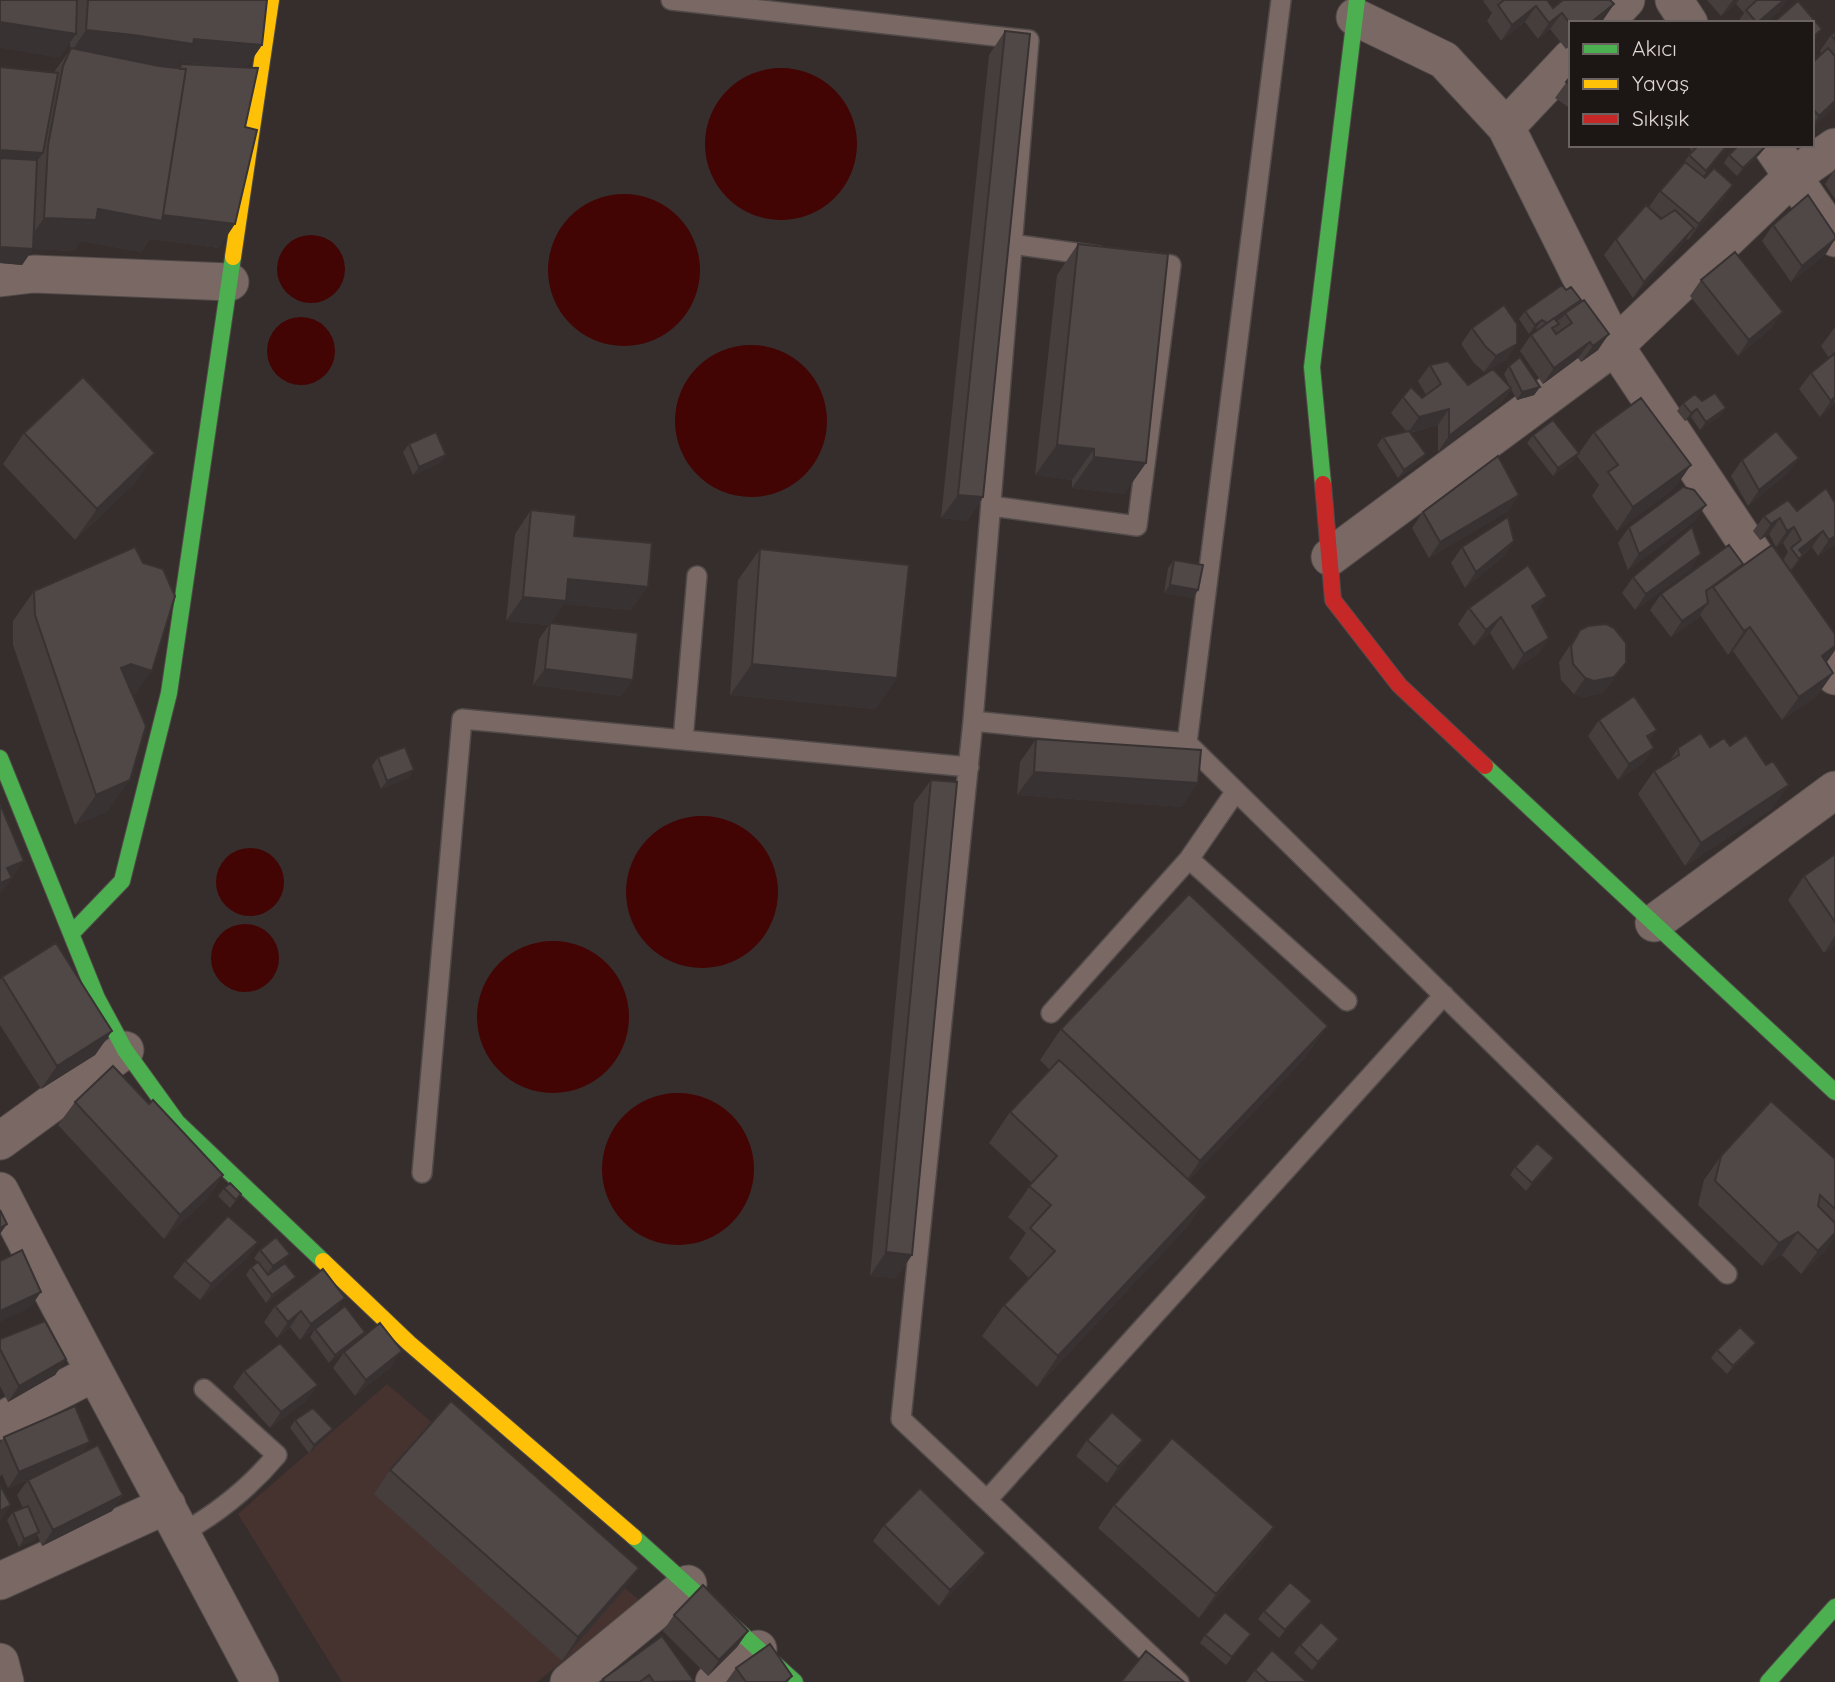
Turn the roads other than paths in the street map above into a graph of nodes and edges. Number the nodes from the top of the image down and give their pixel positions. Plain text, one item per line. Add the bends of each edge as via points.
1 (271, 0) edge
2 (671, 0) edge
3 (1281, 0) edge
4 (1626, 0) edge
5 (1674, 0) edge
6 (1356, 8) edge
7 (1606, 21) edge
8 (1688, 21) edge
9 (1569, 60) edge
10 (1506, 127) junction
11 (1772, 147) edge
12 (1835, 147) edge
13 (1792, 177) junction
14 (1835, 238) edge
15 (1013, 244) junction
16 (0, 278) edge
17 (230, 282) junction
18 (1615, 346) junction
19 (991, 506) junction
20 (1329, 557) junction
21 (697, 576) dead end
22 (1835, 676) edge
23 (973, 721) junction
24 (682, 740) junction
25 (1187, 743) junction
26 (0, 758) edge
27 (968, 767) junction
28 (1835, 790) edge
29 (1236, 791) junction
30 (1189, 859) junction
31 (1654, 923) junction
32 (72, 933) junction
33 (1444, 995) junction
34 (1347, 1001) dead end
35 (1051, 1013) dead end
36 (125, 1050) junction
37 (1835, 1092) edge
38 (0, 1141) edge
39 (422, 1173) dead end
40 (0, 1191) edge
41 (13, 1247) edge
42 (1727, 1274) dead end
43 (94, 1373) junction
44 (204, 1389) dead end
45 (0, 1421) edge
46 (987, 1500) junction
47 (174, 1519) junction
48 (0, 1581) edge
49 (688, 1584) junction
50 (1835, 1607) edge
51 (758, 1649) junction
52 (0, 1661) edge
53 (5, 1682) edge
54 (260, 1682) edge
55 (569, 1682) edge
56 (714, 1682) edge
57 (795, 1682) edge
58 (1179, 1682) edge
59 (1768, 1682) edge

1 - 17 street via 246,79
2 - 15 lane via 1029,40
3 - 25 lane
4 - 7 street
5 - 8 street
6 - 10 street via 1444,60
6 - 20 street via 1311,367
9 - 10 street
10 - 18 street
11 - 13 street
12 - 13 street
13 - 14 street
13 - 18 street
15 - 19 lane
15 - 19 lane via 1171,265 1137,526
16 - 17 street via 34,274
17 - 32 street via 166,706 122,881
18 - 20 street
18 - 22 street
19 - 23 lane
20 - 31 street via 1333,600 1399,685
21 - 24 lane
23 - 25 lane
23 - 27 lane
24 - 27 lane
24 - 39 lane via 462,719
25 - 29 lane
26 - 32 street
27 - 46 lane via 901,1419
28 - 31 street
29 - 30 lane
29 - 33 lane
30 - 34 lane
30 - 35 lane
31 - 37 street
32 - 36 street via 97,998
33 - 42 lane
33 - 46 lane
36 - 38 street
36 - 49 street via 177,1122 409,1343
40 - 41 street
41 - 43 street
43 - 45 street
43 - 47 street
44 - 47 lane via 277,1455 255,1480 205,1520
46 - 58 lane
47 - 48 street
47 - 54 street
49 - 51 street
49 - 55 street
50 - 59 street
51 - 56 street
51 - 57 street
52 - 53 street

